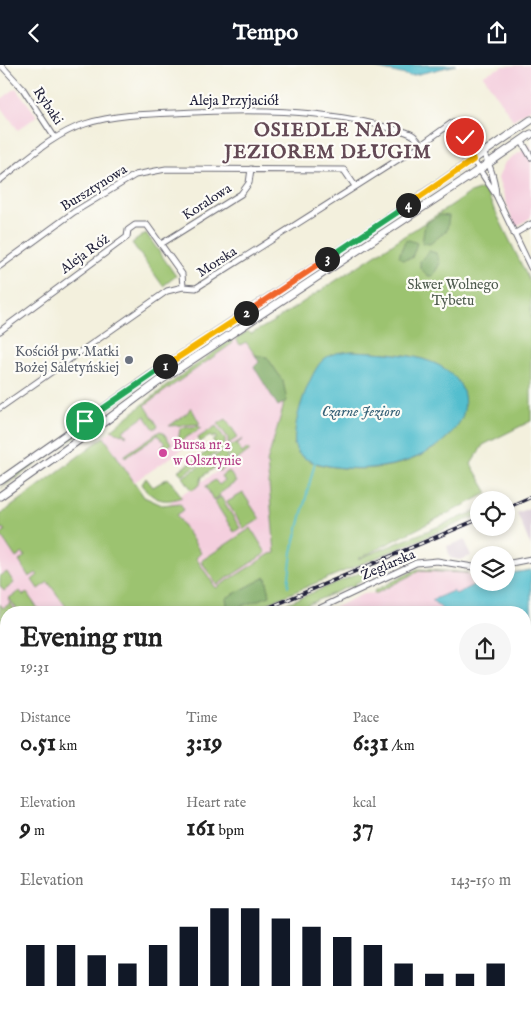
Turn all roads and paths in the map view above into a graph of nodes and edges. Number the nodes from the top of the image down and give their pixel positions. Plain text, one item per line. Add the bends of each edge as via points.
1 (1, 65) edge
2 (531, 120) edge
3 (531, 133) edge
4 (465, 137) junction
5 (55, 138) junction
6 (521, 140) junction
7 (421, 145) junction
8 (482, 154) junction
9 (531, 157) edge
10 (473, 160) junction
11 (487, 164) junction
12 (251, 169) junction
13 (478, 170) junction
14 (0, 180) edge
15 (355, 186) junction
16 (496, 195) junction
17 (531, 224) edge
18 (514, 234) junction
19 (161, 244) junction
20 (0, 266) edge
21 (531, 268) edge
22 (183, 287) junction
23 (0, 331) edge
24 (0, 408) edge
25 (0, 481) edge
26 (0, 496) edge
27 (531, 559) edge
28 (515, 562) edge
29 (470, 566) edge
30 (325, 606) edge

1 - 5 street, Rybaki via 23,89
2 - 8 main road
3 - 6 main road
4 - 7 street via 453,122
4 - 8 street
4 - 10 street
5 - 7 street, Aleja Przyjaciół via 85,124 122,116 213,111 317,115 372,123 413,135
5 - 14 street, Aleja Przyjaciół
6 - 9 street
6 - 11 main road
7 - 15 street, Morska
8 - 10 main road
8 - 11 street
10 - 13 street
10 - 25 main road
11 - 13 main road
11 - 16 street
12 - 15 street, Bursztynowa via 344,170
12 - 19 street, Koralowa via 249,183 241,194
12 - 20 street, Bursztynowa via 166,169 135,175 74,212
13 - 16 street
13 - 26 main road via 193,358
15 - 22 street, Morska via 196,289
16 - 18 street
17 - 18 street
18 - 21 street
19 - 22 street, Aleja Róż via 182,274
19 - 23 street, Aleja Róż via 147,225 135,225 127,237
22 - 24 street, Morska via 167,291
27 - 28 street
29 - 30 street, Żeglarska via 440,561 416,563

